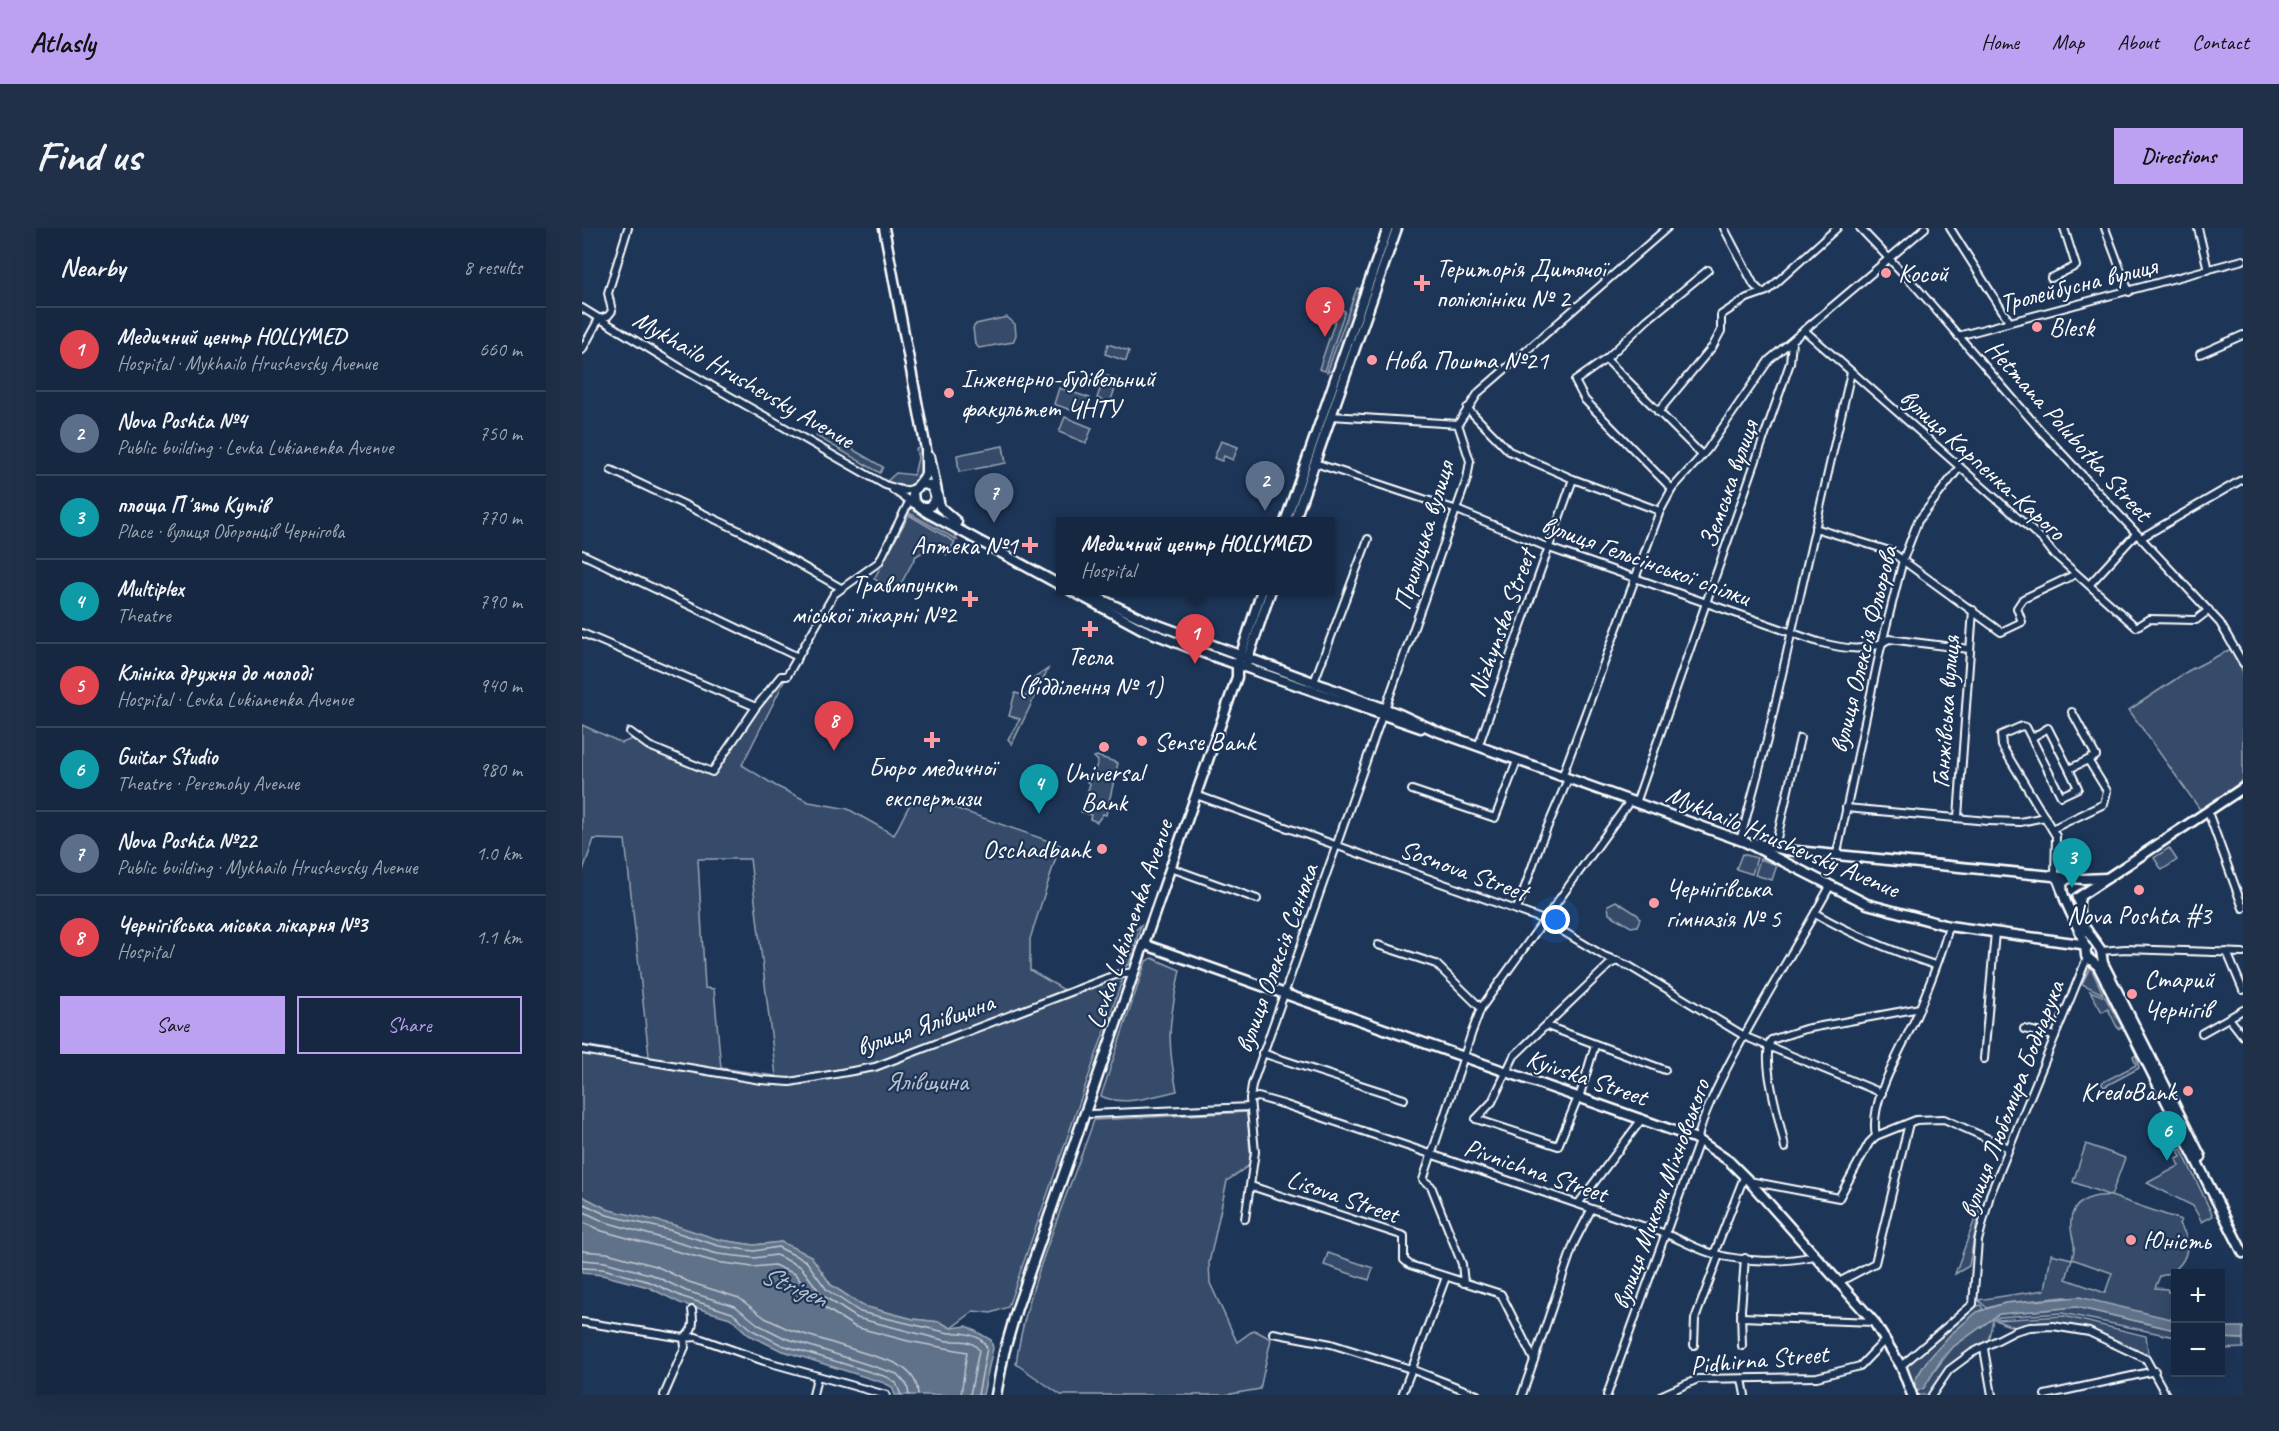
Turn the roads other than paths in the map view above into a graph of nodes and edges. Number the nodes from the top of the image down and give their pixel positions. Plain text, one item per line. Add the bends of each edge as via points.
1 (628, 228) edge
2 (884, 228) edge
3 (1388, 228) edge
4 (1397, 228) edge
5 (1667, 228) edge
6 (1724, 228) edge
7 (1837, 228) edge
8 (1860, 228) edge
9 (1925, 228) edge
10 (1950, 228) edge
11 (2064, 228) edge
12 (2105, 228) edge
13 (2198, 228) edge
14 (1889, 257) junction
15 (2243, 260) edge
16 (1708, 270) dead end
17 (2208, 270) junction
18 (2051, 278) dead end
19 (1761, 292) junction
20 (2129, 292) junction
21 (582, 308) edge
22 (599, 319) junction
23 (2009, 321) junction
24 (1804, 330) junction
25 (2243, 335) edge
26 (1958, 336) junction
27 (1792, 342) junction
28 (582, 350) edge
29 (2200, 354) dead end
30 (1606, 359) junction
31 (1851, 372) junction
32 (1467, 408) junction
33 (1658, 412) junction
34 (1331, 416) junction
35 (1458, 424) junction
36 (927, 449) junction
37 (1702, 455) junction
38 (1315, 463) junction
39 (1959, 468) junction
40 (611, 470) dead end
41 (1573, 479) junction
42 (2243, 479) edge
43 (885, 485) junction
44 (918, 486) junction
45 (1672, 489) junction
46 (936, 494) junction
47 (914, 502) junction
48 (1457, 510) junction
49 (1660, 511) junction
50 (1287, 517) edge
51 (1296, 517) edge
52 (1815, 528) junction
53 (2139, 536) junction
54 (1368, 539) dead end
55 (1549, 548) junction
56 (582, 554) edge
57 (1903, 560) junction
58 (2076, 574) junction
59 (1056, 577) edge
60 (1635, 577) junction
61 (1056, 583) edge
62 (2090, 584) junction
63 (841, 588) junction
64 (1078, 595) edge
65 (1090, 595) edge
66 (1261, 595) edge
67 (1269, 595) edge
68 (1707, 603) junction
69 (1972, 610) junction
70 (2209, 610) junction
71 (582, 633) edge
72 (1791, 633) junction
73 (1881, 645) junction
74 (1969, 649) junction
75 (798, 657) junction
76 (1244, 657) junction
77 (2243, 663) edge
78 (1241, 667) junction
79 (1314, 682) junction
80 (756, 707) junction
81 (2072, 712) dead end
82 (1384, 713) junction
83 (630, 732) dead end
84 (2033, 737) junction
85 (1800, 738) dead end
86 (1478, 747) junction
87 (2088, 760) junction
88 (1517, 761) junction
89 (2069, 769) junction
90 (1565, 778) junction
91 (2243, 788) edge
92 (1412, 790) dead end
93 (1196, 795) junction
94 (1633, 802) junction
95 (1846, 808) junction
96 (2208, 812) junction
97 (1958, 817) junction
98 (2045, 817) junction
99 (2052, 829) junction
100 (1742, 842) junction
101 (1338, 845) junction
102 (1775, 848) junction
103 (1786, 850) junction
104 (1837, 854) junction
105 (1783, 861) junction
106 (1171, 867) junction
107 (2055, 875) junction
108 (2074, 878) junction
109 (2107, 878) junction
110 (1830, 886) junction
111 (2062, 893) junction
112 (2081, 895) junction
113 (1257, 899) dead end
114 (2243, 908) edge
115 (1517, 909) junction
116 (1815, 913) junction
117 (1544, 920) junction
118 (1949, 926) junction
119 (1995, 932) junction
120 (1143, 944) junction
121 (1378, 945) dead end
122 (2227, 952) junction
123 (2243, 952) edge
124 (2094, 953) junction
125 (1618, 961) junction
126 (1935, 964) junction
127 (1133, 972) junction
128 (2243, 990) edge
129 (1285, 994) junction
130 (1481, 1008) junction
131 (1920, 1008) junction
132 (2243, 1010) edge
133 (2229, 1018) junction
134 (1547, 1026) junction
135 (2024, 1029) dead end
136 (2202, 1033) dead end
137 (2055, 1036) junction
138 (2243, 1036) edge
139 (1746, 1037) junction
140 (1595, 1045) junction
141 (1767, 1046) junction
142 (582, 1050) edge
143 (1262, 1053) junction
144 (1464, 1057) junction
145 (1984, 1059) dead end
146 (1665, 1070) dead end
147 (1506, 1071) junction
148 (2157, 1076) junction
149 (1882, 1093) junction
150 (1250, 1099) junction
151 (1404, 1099) dead end
152 (1577, 1100) junction
153 (1250, 1107) junction
154 (1091, 1114) dead end
155 (1642, 1119) junction
156 (1909, 1123) junction
157 (1876, 1136) junction
158 (1697, 1139) junction
159 (1785, 1148) dead end
160 (2009, 1148) junction
161 (1432, 1155) junction
162 (1747, 1179) junction
163 (1251, 1186) junction
164 (1578, 1204) junction
165 (1591, 1210) junction
166 (1245, 1219) dead end
167 (1666, 1234) junction
168 (2243, 1240) edge
169 (2243, 1253) edge
170 (1717, 1254) junction
171 (1814, 1256) junction
172 (1745, 1258) junction
173 (1446, 1277) junction
174 (1839, 1282) junction
175 (1464, 1283) junction
176 (692, 1310) dead end
177 (1741, 1317) junction
178 (582, 1322) edge
179 (1874, 1322) junction
180 (1273, 1333) dead end
181 (684, 1338) junction
182 (1886, 1339) junction
183 (1694, 1345) dead end
184 (1742, 1346) dead end
185 (1984, 1349) junction
186 (1534, 1360) junction
187 (1901, 1366) junction
188 (1411, 1369) junction
189 (2155, 1371) junction
190 (817, 1377) junction
191 (1742, 1379) junction
192 (664, 1395) edge
193 (813, 1395) edge
194 (886, 1395) edge
195 (996, 1395) edge
196 (1402, 1395) edge
197 (1477, 1395) edge
198 (1522, 1395) edge
199 (1607, 1395) edge
200 (1662, 1395) edge
201 (1745, 1395) edge
202 (1912, 1395) edge
203 (1932, 1395) edge
204 (1992, 1395) edge
205 (2045, 1395) edge
206 (2166, 1395) edge

1 - 22 street via 608,293 612,310
2 - 36 main road
3 - 50 main road
4 - 34 main road
5 - 32 street via 1479,392
6 - 19 street
7 - 19 street via 1773,287
8 - 14 street, Hetmana Polubotka Street
9 - 14 street
10 - 23 street
11 - 18 street via 2076,266
12 - 20 street
13 - 17 street
14 - 24 street
14 - 26 street, Hetmana Polubotka Street
15 - 17 street, Тролейбусна вулиця
16 - 30 street
17 - 20 street, Тролейбусна вулиця
19 - 33 street via 1721,315 1722,331 1713,346
20 - 23 street, Тролейбусна вулиця
21 - 22 street, Mykhailo Hrushevsky Avenue
22 - 28 street
22 - 43 street, Mykhailo Hrushevsky Avenue
23 - 26 street, Тролейбусна вулиця
24 - 27 street
24 - 31 street, вулиця Карпенка-Карого
25 - 29 street
26 - 53 street, Hetmana Polubotka Street
27 - 37 street via 1769,360
27 - 68 street, Земська вулиця via 1791,363
30 - 33 street
30 - 45 street via 1575,381 1585,400
31 - 39 street, вулиця Карпенка-Карого
31 - 52 street
32 - 35 street
32 - 41 street via 1509,451
33 - 37 street
34 - 35 street, Прилуцька вулиця
34 - 38 main road
35 - 48 street, Прилуцька вулиця via 1470,461
36 - 44 main road via 926,475
36 - 46 main road
37 - 45 street
38 - 48 street, вулиця Гельсінської спілки
38 - 51 main road
39 - 57 street, вулиця Олексія Фльорова via 1918,521
39 - 58 street, вулиця Карпенка-Карого via 2043,540
40 - 63 street via 742,532
41 - 49 street
41 - 55 street, Nizhynska Street
42 - 53 street
43 - 44 street, Mykhailo Hrushevsky Avenue via 905,491
43 - 47 street, Mykhailo Hrushevsky Avenue
44 - 46 main road via 929,485
44 - 47 main road
45 - 49 street
46 - 47 main road via 930,507
46 - 59 main road via 949,517
47 - 61 main road, Mykhailo Hrushevsky Avenue
47 - 63 street via 879,562
48 - 55 street, вулиця Гельсінської спілки
48 - 82 street, Прилуцька вулиця
49 - 60 street
52 - 57 street via 1890,551
52 - 72 street
53 - 62 street via 2134,536
53 - 70 street, Hetmana Polubotka Street
54 - 79 street
55 - 60 street, вулиця Гельсінської спілки
55 - 86 street, Nizhynska Street
56 - 75 street
57 - 69 street
57 - 73 street, вулиця Олексія Фльорова
58 - 62 street, вулиця Карпенка-Карого
58 - 69 street via 2023,600 2016,608 2022,622 2001,632
60 - 68 street, вулиця Гельсінської спілки
60 - 90 street
62 - 70 street, вулиця Карпенка-Карого via 2136,627 2149,620 2196,620
63 - 75 street via 829,601
64 - 78 main road, Mykhailo Hrushevsky Avenue via 1142,629
65 - 76 main road, Mykhailo Hrushevsky Avenue
66 - 76 main road, Levka Lukianenka Avenue
67 - 76 main road, Levka Lukianenka Avenue
68 - 72 street, вулиця Гельсінської спілки
68 - 94 street, Земська вулиця
69 - 74 street, Ганжівська вулиця
70 - 77 street, Hetmana Polubotka Street
71 - 80 street
72 - 73 street, вулиця Гельсінської спілки via 1849,650
72 - 100 street
73 - 74 street, вулиця Гельсінської спілки via 1889,639
73 - 95 street, вулиця Олексія Фльорова
74 - 97 street, Ганжівська вулиця
75 - 80 street via 787,676 782,676
76 - 78 main road, Levka Lukianenka Avenue
76 - 79 main road, Mykhailo Hrushevsky Avenue
78 - 82 main road, Mykhailo Hrushevsky Avenue
78 - 93 main road, Levka Lukianenka Avenue
79 - 82 main road, Mykhailo Hrushevsky Avenue
80 - 83 street via 712,772 649,746
81 - 87 street via 2096,756
82 - 86 main road, Mykhailo Hrushevsky Avenue
82 - 101 street, вулиця Олексія Сенюка
84 - 89 street via 2048,728
84 - 89 street via 2061,796 2078,788
84 - 98 street via 2022,726 2004,739
85 - 102 street
86 - 88 main road, Mykhailo Hrushevsky Avenue
87 - 89 street
87 - 99 street via 2107,791 2104,804
88 - 90 main road, Mykhailo Hrushevsky Avenue
88 - 92 street via 1495,818
90 - 94 main road, Mykhailo Hrushevsky Avenue
90 - 115 street
91 - 96 main road
93 - 101 street, Sosnova Street
93 - 106 main road, Levka Lukianenka Avenue
94 - 100 main road, Mykhailo Hrushevsky Avenue
94 - 117 street, Земська вулиця
95 - 97 street
95 - 104 street, вулиця Олексія Фльорова
96 - 109 main road
96 - 114 street
97 - 98 street via 2020,822
98 - 99 street
99 - 107 street via 2056,842
100 - 102 main road
100 - 105 main road, Mykhailo Hrushevsky Avenue
101 - 115 street, Sosnova Street
101 - 129 street, вулиця Олексія Сенюка
102 - 103 main road
103 - 104 main road
103 - 105 main road
104 - 107 main road
105 - 110 main road, Mykhailo Hrushevsky Avenue
106 - 113 street
106 - 120 main road, Levka Lukianenka Avenue
107 - 108 main road
107 - 111 street
108 - 109 main road
108 - 111 main road via 2063,882
108 - 112 main road via 2083,885
109 - 112 main road
110 - 116 street, вулиця Миколи Міхновського
110 - 118 main road, Mykhailo Hrushevsky Avenue via 1868,904
111 - 112 main road via 2070,899
111 - 124 main road
112 - 124 main road via 2080,920
115 - 117 street, Sosnova Street
116 - 126 street via 1870,943
116 - 139 street, вулиця Миколи Міхновського
117 - 125 street, Sosnova Street
117 - 130 street, Земська вулиця
118 - 119 main road, Mykhailo Hrushevsky Avenue
118 - 126 street
119 - 124 main road, Mykhailo Hrushevsky Avenue via 2080,944
119 - 145 street
120 - 127 main road, Levka Lukianenka Avenue
120 - 129 main road, Kyivska Street
121 - 130 street via 1436,964
122 - 123 street
122 - 124 street via 2114,948
122 - 128 street
124 - 137 street, вулиця Любомира Боднарука
124 - 148 main road
125 - 134 street via 1610,964
125 - 139 street, Sosnova Street
126 - 131 street
127 - 142 street, вулиця Ялівщина via 1115,975 875,1067 790,1082
127 - 195 main road, Levka Lukianenka Avenue via 1011,1326
129 - 143 street, вулиця Олексія Сенюка
129 - 144 main road, Kyivska Street
130 - 144 street, Земська вулиця
131 - 141 street via 1805,1029 1771,1040
131 - 149 street
132 - 133 street
133 - 136 street
133 - 138 street
134 - 140 street
134 - 147 street via 1514,1056
135 - 137 street
137 - 160 street, вулиця Любомира Боднарука
139 - 141 street, Sosnova Street
139 - 158 street, вулиця Миколи Міхновського via 1714,1095
140 - 146 street
140 - 152 street
141 - 149 street, Sosnova Street
141 - 159 street
143 - 150 street, вулиця Олексія Сенюка
143 - 151 street
144 - 147 main road, Kyivska Street
144 - 161 street, Земська вулиця
147 - 152 main road, Kyivska Street
147 - 152 street via 1492,1102 1476,1119 1558,1146
148 - 168 main road
148 - 169 main road
149 - 157 street via 1874,1123
150 - 153 street, вулиця Олексія Сенюка
150 - 161 street, Pivnichna Street via 1258,1097 1286,1105
152 - 155 main road, Kyivska Street
153 - 154 street
153 - 163 street, вулиця Олексія Сенюка via 1255,1152
155 - 158 main road, Kyivska Street
155 - 164 street
156 - 157 street
156 - 160 street via 1924,1118 1944,1119
156 - 174 street via 1875,1263
157 - 162 street via 1839,1198
158 - 162 main road, Kyivska Street
158 - 167 street, вулиця Миколи Міхновського
160 - 187 street, вулиця Любомира Боднарука via 1990,1195 1978,1241 1973,1304
161 - 164 street, Pivnichna Street
161 - 175 street, Земська вулиця via 1423,1180 1431,1186 1462,1264
162 - 170 street
162 - 171 main road, Kyivska Street
163 - 166 street, вулиця Олексія Сенюка
163 - 173 street, Lisova Street via 1404,1236 1404,1260
164 - 165 street, Pivnichna Street
165 - 167 street, Pivnichna Street
165 - 186 street via 1574,1244
167 - 170 street, Pivnichna Street
167 - 199 street, вулиця Миколи Міхновського
170 - 172 street, Pivnichna Street
170 - 183 street via 1695,1319
171 - 172 street, Pivnichna Street via 1797,1260
171 - 174 main road, Kyivska Street
172 - 177 street
173 - 175 street, Lisova Street
173 - 188 street
174 - 179 main road, Kyivska Street
175 - 186 street, Lisova Street via 1501,1294
176 - 181 street via 694,1323
177 - 179 street
177 - 184 street
178 - 181 street
179 - 182 main road, Kyivska Street
180 - 188 street via 1331,1344
181 - 190 street via 696,1337
181 - 192 street via 685,1347
182 - 187 main road, Kyivska Street
182 - 191 street, Pidhirna Street via 1860,1366 1828,1375
185 - 189 street via 2000,1338 2030,1327 2080,1328 2146,1359
185 - 203 street via 1949,1370
185 - 204 street
186 - 198 street
187 - 202 main road, Kyivska Street
188 - 196 street
188 - 197 street
189 - 205 street
189 - 206 street
190 - 193 street
190 - 194 street
191 - 200 street, Pidhirna Street via 1698,1379
191 - 201 street

